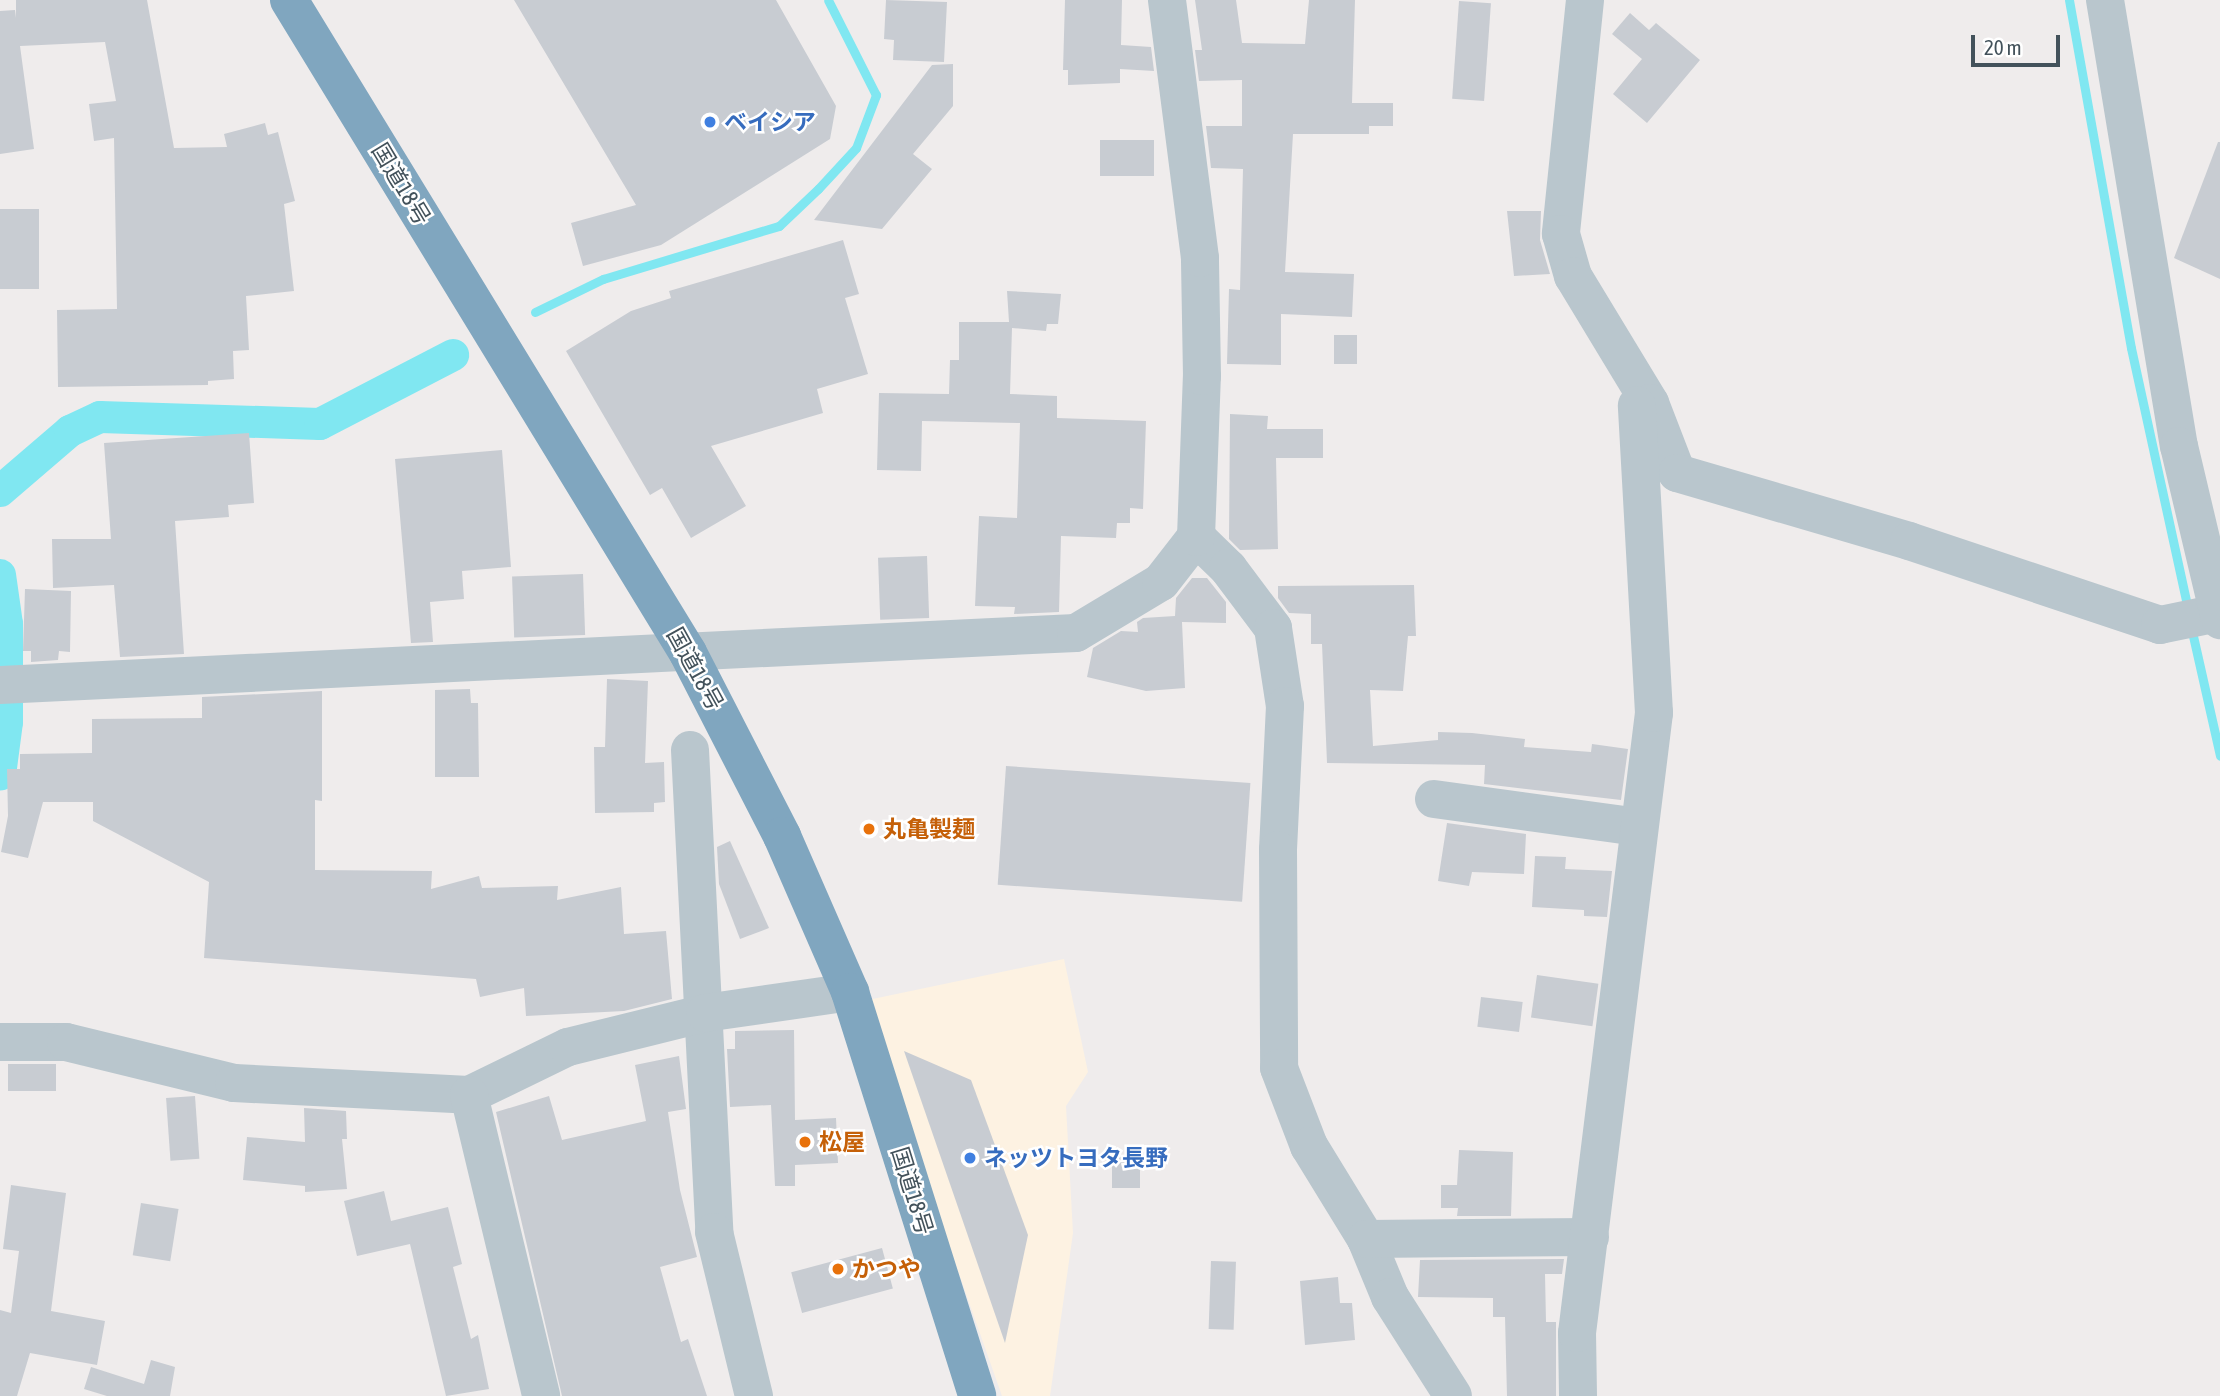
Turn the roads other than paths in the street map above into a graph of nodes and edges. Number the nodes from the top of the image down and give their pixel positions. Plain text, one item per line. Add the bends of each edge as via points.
1 (289, 0) edge
2 (1167, 0) edge
3 (1585, 0) edge
4 (2105, 0) edge
5 (1634, 382) junction
6 (1196, 537) junction
7 (2214, 616) edge
8 (688, 653) junction
9 (15, 685) edge
10 (690, 750) dead end
11 (1434, 799) dead end
12 (1639, 827) junction
13 (850, 992) junction
14 (705, 1013) junction
15 (0, 1042) edge
16 (469, 1095) junction
17 (1590, 1237) junction
18 (1366, 1239) junction
19 (541, 1396) edge
20 (754, 1396) edge
21 (977, 1396) edge
22 (1452, 1396) edge
23 (1578, 1396) edge

1 - 8 highway, 国道18号
2 - 6 street via 1200,258 1202,376
3 - 5 street via 1560,234 1573,276
4 - 7 street via 2179,446
5 - 7 street via 1650,403 1677,473 1922,545 2160,625
5 - 12 street via 1643,456 1654,713
6 - 8 street via 1161,582 1076,633
6 - 18 street via 1228,568 1273,628 1285,706 1278,850 1279,1068 1309,1146
8 - 9 street
8 - 13 highway, 国道18号 via 782,836
10 - 14 street
11 - 12 street
12 - 17 street
13 - 14 street
13 - 21 highway, 国道18号
14 - 16 street via 568,1047
14 - 20 street via 714,1233
15 - 16 street via 66,1042 234,1083
16 - 19 street
17 - 18 street
17 - 23 street via 1577,1332
18 - 22 street via 1390,1297

